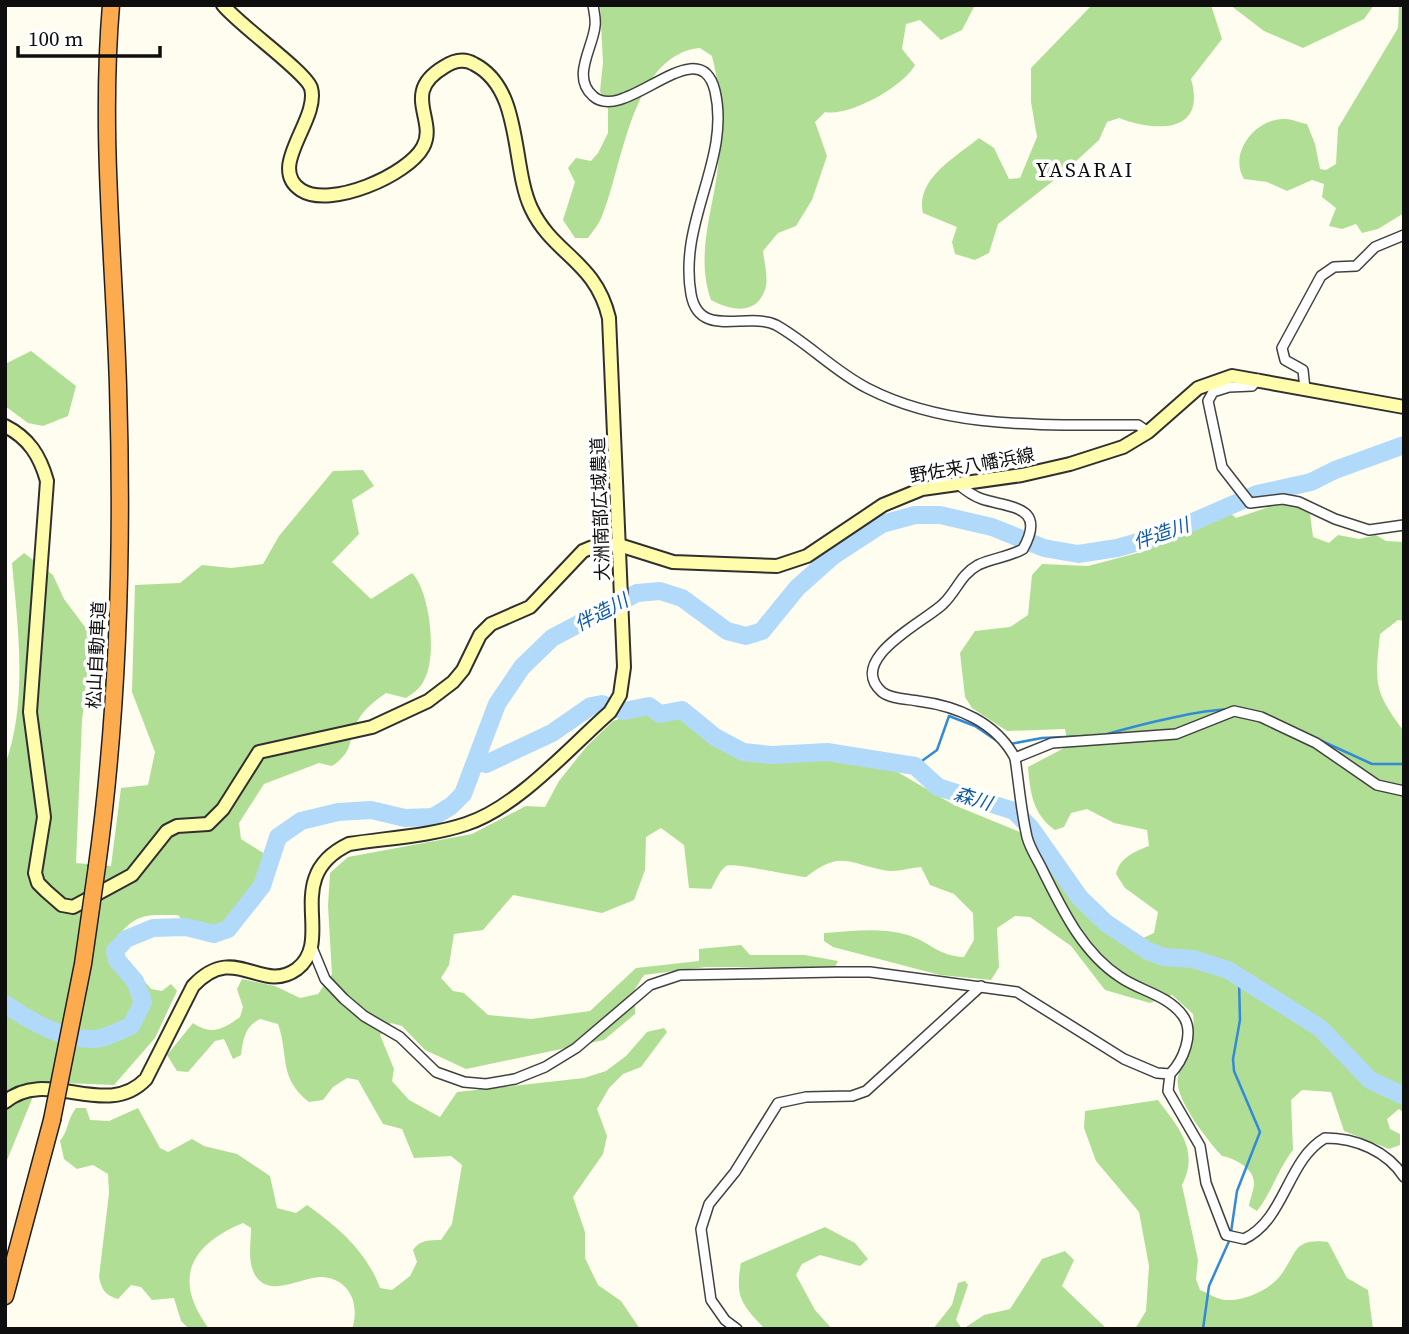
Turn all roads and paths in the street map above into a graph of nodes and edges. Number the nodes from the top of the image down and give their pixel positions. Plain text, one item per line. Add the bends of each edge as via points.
1 (111, 5) edge
2 (223, 5) edge
3 (593, 5) edge
4 (1404, 235) edge
5 (1258, 379) junction
6 (1305, 389) junction
7 (1404, 407) edge
8 (5, 426) edge
9 (1148, 432) junction
10 (958, 484) junction
11 (1404, 525) edge
12 (620, 545) junction
13 (1015, 758) junction
14 (1404, 791) edge
15 (310, 944) junction
16 (981, 986) junction
17 (1170, 1073) junction
18 (5, 1102) edge
19 (1404, 1177) edge
20 (5, 1296) edge
21 (737, 1329) edge

1 - 20 highway, 松山自動車道, bridge via 105,154 121,497 107,793 83,964 52,1120
2 - 12 main road, 大洲南部広域農道 via 263,45 299,70 311,87 311,112 288,166 292,182 302,192 338,195 382,180 413,160 424,145 426,131 423,89 451,63 473,63 496,85 506,105 530,206 551,237 599,286 605,300
3 - 9 street via 596,24 584,73 586,86 597,100 621,102 685,68 709,79 715,91 713,162 690,237 688,261 691,296 704,318 774,324 868,389 969,420 1138,425
4 - 6 street via 1375,247 1356,266 1334,267 1321,276 1282,348 1285,360 1303,370
5 - 6 main road, 野佐来八幡浜線
5 - 9 main road, 野佐来八幡浜線 via 1232,376 1210,382
5 - 11 street via 1252,387 1213,392 1208,401 1222,467 1250,503 1299,502 1369,530
6 - 7 main road, 野佐来八幡浜線
8 - 12 main road, 野佐来八幡浜線 via 34,448 47,481 30,712 44,817 35,873 38,883 62,905 73,907 132,875 167,831 208,824 223,809 259,752 372,727 428,701 458,676 491,624 530,607 583,551 600,544
9 - 10 main road, 野佐来八幡浜線 via 1123,447 1070,464
10 - 12 main road, 野佐来八幡浜線 via 897,498 807,556 777,566 673,562
10 - 13 street via 983,500 1002,501 1027,515 1031,534 1023,549 962,576 946,602 884,647 874,666 876,680 882,692 894,697 958,710 990,727
12 - 15 main road, 大洲南部広域農道 via 624,667 620,695 610,712 490,814 466,825 349,844 332,852 320,866 311,892
13 - 14 street via 1052,743 1176,734 1224,713 1242,712 1261,716 1316,743 1377,785
13 - 17 street via 1028,840 1061,909 1091,952 1119,977 1157,996 1183,1016 1188,1027 1183,1055
15 - 16 street via 325,979 364,1016 400,1037 436,1072 485,1084 545,1067 576,1048 650,985 680,975 870,972
15 - 18 main road via 305,960 285,974 261,975 227,965 202,976 146,1079 136,1089 107,1097 35,1088 17,1092
16 - 17 street via 1017,992 1124,1059 1157,1073
16 - 21 street via 866,1091 778,1102 769,1113 735,1172 709,1204 701,1229 712,1300
17 - 19 street via 1168,1091 1200,1146 1218,1221 1226,1235 1235,1239 1244,1239 1261,1227 1310,1149 1325,1138 1352,1141 1389,1157

